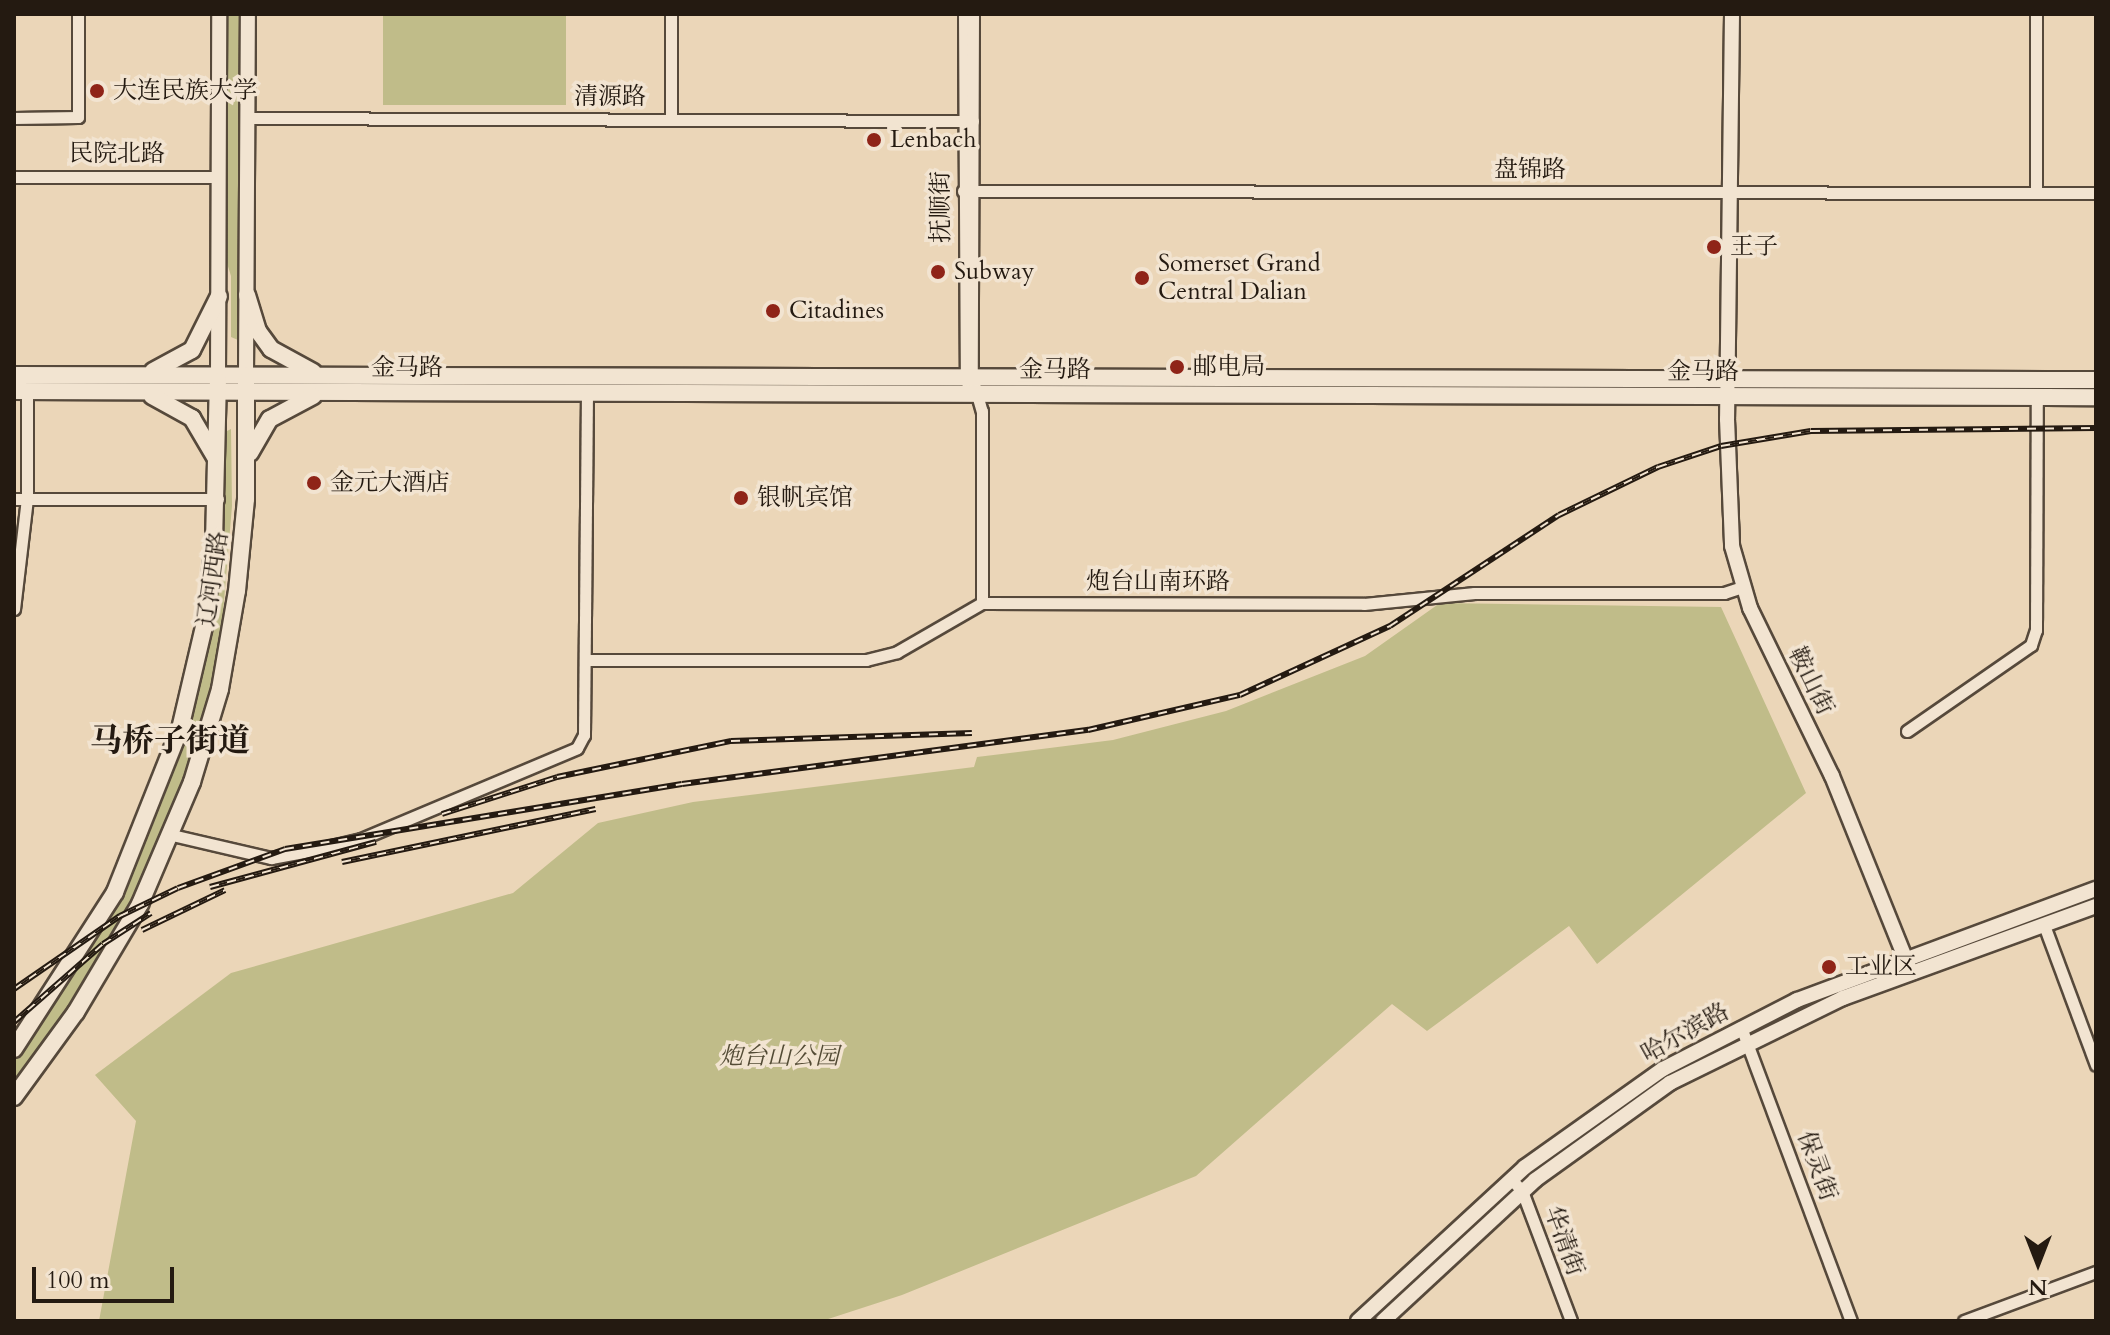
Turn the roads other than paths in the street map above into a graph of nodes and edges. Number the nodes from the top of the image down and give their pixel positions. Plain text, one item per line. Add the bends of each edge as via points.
1 (78, 14) edge
2 (219, 14) edge
3 (248, 14) edge
4 (671, 14) edge
5 (964, 14) edge
6 (973, 14) edge
7 (1723, 14) edge
8 (1732, 14) edge
9 (2036, 14) edge
10 (14, 118) edge
11 (247, 118) junction
12 (671, 119) junction
13 (968, 121) junction
14 (14, 177) edge
15 (219, 177) junction
16 (968, 191) junction
17 (1727, 192) junction
18 (2036, 193) junction
19 (2096, 193) edge
20 (247, 295) junction
21 (219, 296) junction
22 (14, 375) edge
23 (967, 377) junction
24 (1727, 379) junction
25 (2096, 380) edge
26 (134, 383) junction
27 (218, 384) junction
28 (246, 384) junction
29 (330, 384) junction
30 (20, 391) edge
31 (587, 393) junction
32 (977, 394) junction
33 (1727, 396) junction
34 (2037, 397) junction
35 (2096, 397) edge
36 (218, 426) junction
37 (246, 426) junction
38 (218, 471) junction
39 (246, 471) junction
40 (20, 499) edge
41 (218, 499) junction
42 (1743, 587) junction
43 (982, 603) junction
44 (14, 609) edge
45 (585, 660) junction
46 (1907, 731) dead end
47 (172, 835) junction
48 (2096, 889) edge
49 (2096, 906) edge
50 (2044, 925) junction
51 (1906, 958) junction
52 (1911, 973) junction
53 (1741, 1027) junction
54 (1747, 1042) junction
55 (14, 1049) edge
56 (2096, 1065) edge
57 (14, 1097) edge
58 (1511, 1179) junction
59 (1522, 1191) junction
60 (2096, 1272) edge
61 (1358, 1321) edge
62 (1383, 1321) edge
63 (1571, 1321) edge
64 (1851, 1321) edge
65 (1964, 1321) edge

1 - 10 street via 78,117
2 - 15 street, 辽河西路
3 - 11 street, 辽河西路
4 - 12 street
5 - 13 street, 抚顺街
6 - 13 street, 抚顺街
7 - 17 street, 鞍山街
8 - 17 street, 鞍山街
9 - 18 street
11 - 12 street, 清源路
11 - 20 street, 辽河西路
12 - 13 street, 清源路
13 - 16 street, 抚顺街
14 - 15 street, 民院北路
15 - 21 street, 辽河西路
16 - 17 street, 盘锦路
16 - 23 street, 抚顺街
17 - 18 street, 盘锦路
17 - 24 street, 鞍山街
18 - 19 street, 盘锦路
20 - 28 street, 辽河西路
20 - 29 main road via 258,331 271,349
21 - 26 main road via 192,350
21 - 27 street, 辽河西路
22 - 26 main road, 金马路
23 - 24 main road, 金马路
23 - 29 main road, 金马路
23 - 32 street, 抚顺街
24 - 25 main road, 金马路
24 - 33 street, 鞍山街
26 - 27 main road, 金马路
26 - 30 main road, 金马路
26 - 38 main road via 192,418 213,449
27 - 28 main road, 金马路
27 - 36 main road, 辽河西路
28 - 29 main road, 金马路
28 - 37 main road, 辽河西路
29 - 31 main road, 金马路
29 - 39 main road via 270,419 251,450
30 - 40 street
31 - 32 main road, 金马路
31 - 45 street
32 - 33 main road, 金马路
32 - 43 street, 抚顺街 via 982,411
33 - 34 main road, 金马路
33 - 42 street, 鞍山街 via 1729,522
34 - 35 main road, 金马路
34 - 46 street via 2036,630 2031,645
36 - 37 main road
36 - 38 main road, 辽河西路
37 - 39 main road, 辽河西路
38 - 41 main road, 辽河西路
39 - 47 main road, 辽河西路 via 242,545 220,689
40 - 41 street
40 - 44 street
41 - 55 main road, 辽河西路 via 205,622 192,682 150,813 109,903
42 - 43 street, 炮台山南环路 via 1724,593 1474,593 1364,604
42 - 51 street, 鞍山街 via 1832,776
43 - 45 street via 897,652 866,660
45 - 47 street via 584,735 577,748 361,839 271,858
47 - 57 main road, 辽河西路 via 101,972
48 - 51 street, 哈尔滨路
49 - 50 street, 哈尔滨路
50 - 52 street, 哈尔滨路
50 - 56 street
51 - 52 street, 鞍山街
51 - 53 street, 哈尔滨路
52 - 54 street, 哈尔滨路
53 - 54 street, 保灵街
53 - 58 street, 哈尔滨路 via 1608,1104
54 - 59 street, 哈尔滨路 via 1645,1099
54 - 64 street, 保灵街
58 - 59 street, 华清街
58 - 61 street, 哈尔滨路
59 - 62 street, 哈尔滨路
59 - 63 street, 华清街
60 - 65 street

